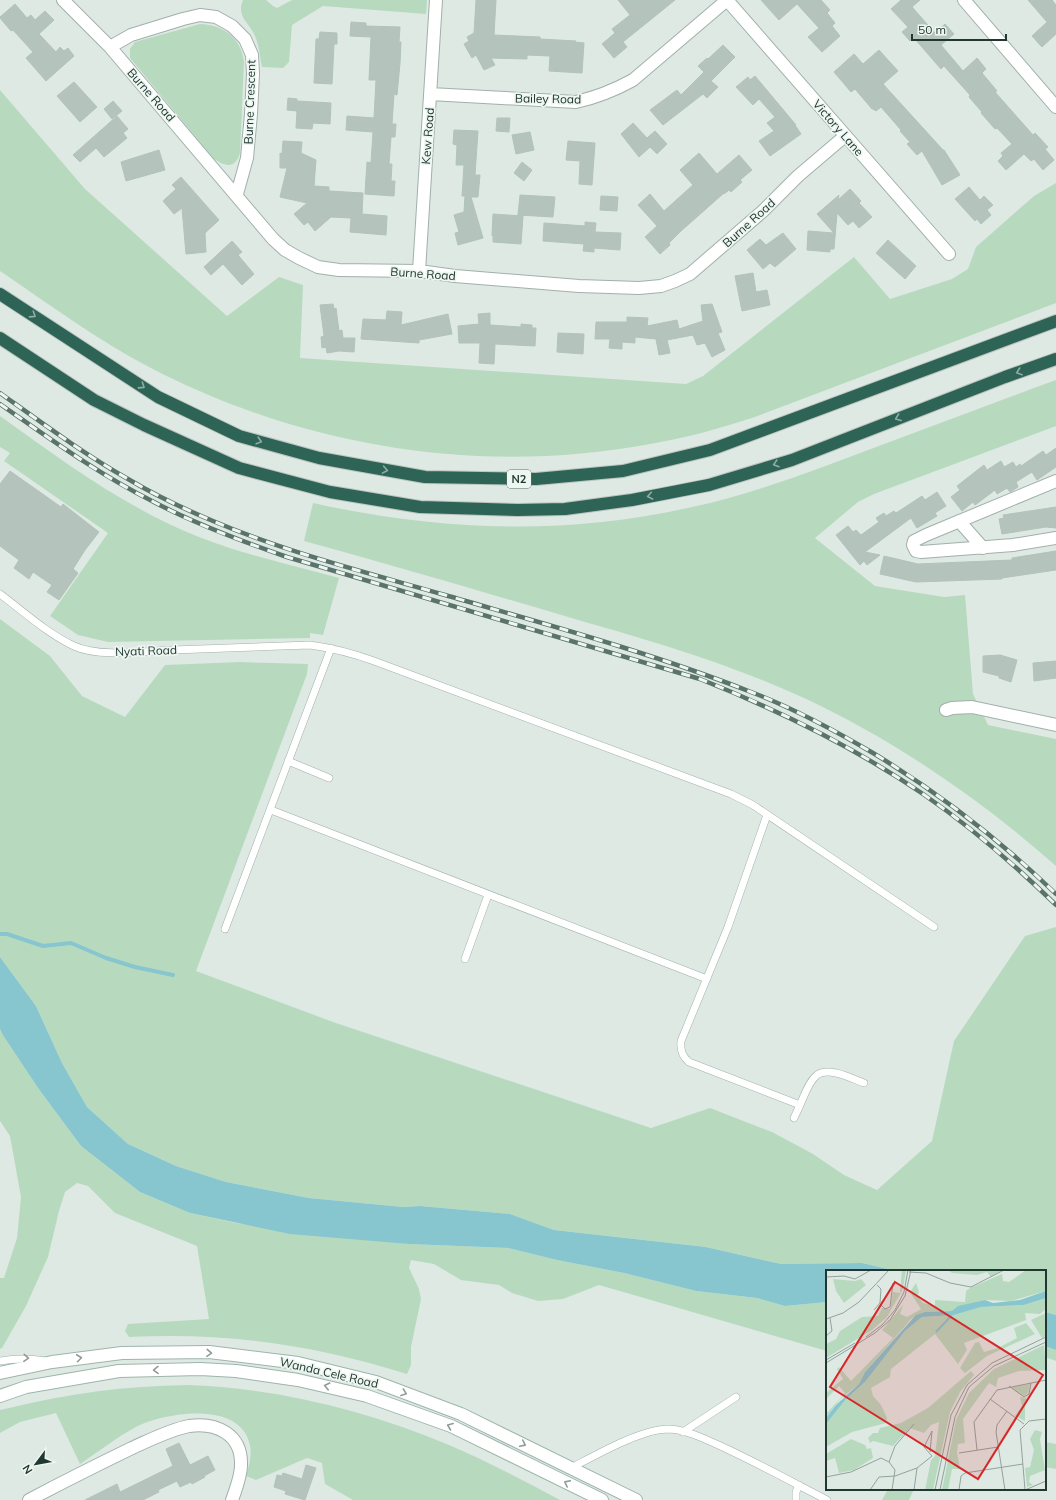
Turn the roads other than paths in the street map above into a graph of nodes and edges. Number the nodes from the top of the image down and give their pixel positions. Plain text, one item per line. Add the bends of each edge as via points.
1 (63, 0) edge
2 (436, 0) edge
3 (727, 0) edge
4 (964, 0) edge
5 (110, 47) junction
6 (430, 94) junction
7 (1056, 107) edge
8 (845, 136) junction
9 (237, 194) junction
10 (950, 254) dead end
11 (419, 271) junction
12 (0, 294) edge
13 (1056, 321) edge
14 (0, 338) edge
15 (1056, 359) edge
16 (1056, 481) edge
17 (959, 521) junction
18 (1056, 538) edge
19 (983, 548) junction
20 (0, 594) edge
21 (331, 648) junction
22 (946, 710) dead end
23 (1056, 725) edge
24 (288, 761) junction
25 (329, 778) dead end
26 (271, 810) junction
27 (767, 815) junction
28 (488, 895) junction
29 (934, 927) dead end
30 (225, 929) dead end
31 (465, 959) dead end
32 (706, 979) junction
33 (864, 1083) dead end
34 (800, 1104) junction
35 (794, 1118) dead end
36 (0, 1361) edge
37 (52, 1362) junction
38 (0, 1373) edge
39 (0, 1396) edge
40 (736, 1397) dead end
41 (683, 1432) junction
42 (571, 1468) junction
43 (799, 1485) junction
44 (29, 1500) edge
45 (232, 1500) edge
46 (602, 1500) edge
47 (636, 1500) edge
48 (796, 1500) edge
49 (827, 1500) edge

1 - 5 street, Burne Road
2 - 6 street, Kew Road
3 - 6 street, Bailey Road via 633,80 598,97 576,102
3 - 8 street, Victory Lane
4 - 7 street
5 - 9 street, Burne Road
5 - 9 street, Burne Crescent via 131,35 200,15 222,20 245,39 252,55 251,114 247,158
6 - 11 street, Kew Road
8 - 10 street, Victory Lane
8 - 11 street, Burne Road via 690,274 661,286 579,286
9 - 11 street, Burne Road via 252,216 273,239 299,258 318,266 339,270
12 -> 13 highway, N2 via 158,397 239,436 319,458 425,477 536,479 623,471 703,452
15 -> 14 highway via 792,460 709,484 632,500 565,509 518,510 420,507 330,492 239,468 94,400
16 - 17 street
17 - 19 street
17 - 19 street via 918,538 912,543 914,548 921,552
18 - 19 street via 1013,546
20 - 21 lane, Nyati Road via 55,635 75,647 94,651 121,653 310,645
21 - 24 lane
21 - 27 lane, Nyati Road via 374,661 731,794
22 - 23 street via 972,707
24 - 25 lane
24 - 26 lane
26 - 28 lane
26 - 30 lane
27 - 29 lane, Nyati Road
27 - 32 lane via 728,927
28 - 31 lane
28 - 32 lane
32 - 34 lane via 680,1041 684,1058
33 - 34 lane via 830,1071 823,1072 812,1080
34 - 35 lane
36 -> 37 lane via 29,1358
37 - 38 street, Wanda Cele Road
37 -> 42 street, Wanda Cele Road via 122,1353 209,1352 298,1363 376,1382 461,1414
46 -> 39 street, Wanda Cele Road via 451,1426 367,1396 298,1380 236,1371 119,1371 26,1388
40 - 41 lane
41 - 42 lane via 669,1429 650,1432 623,1442
41 - 43 lane via 700,1436
42 - 47 street, Wanda Cele Road
43 - 48 lane
43 - 49 lane
44 - 45 street via 88,1469 159,1437 188,1426 203,1425 222,1429 230,1435 240,1453 241,1465

